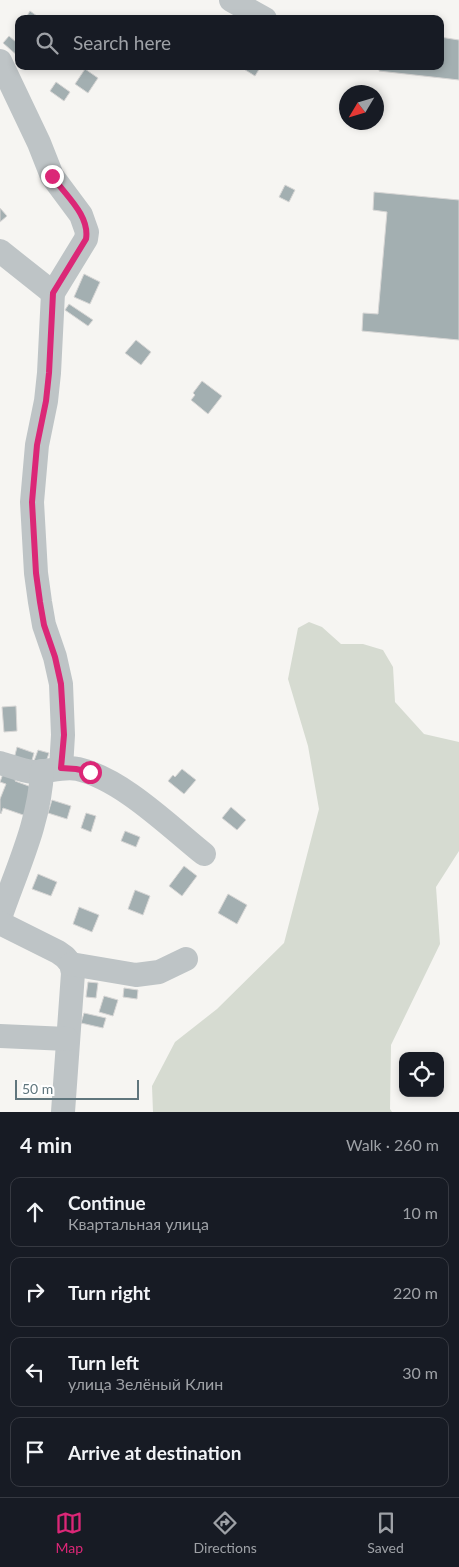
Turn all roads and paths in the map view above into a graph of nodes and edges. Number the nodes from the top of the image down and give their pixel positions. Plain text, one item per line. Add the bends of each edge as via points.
1 (231, 0) edge
2 (258, 15) edge
3 (0, 60) edge
4 (0, 251) edge
5 (53, 293) junction
6 (0, 763) edge
7 (51, 770) junction
8 (204, 854) dead end
9 (0, 918) edge
10 (0, 923) edge
11 (186, 959) dead end
12 (71, 964) junction
13 (0, 1036) edge
14 (67, 1038) junction
15 (63, 1112) edge

1 - 2 street
3 - 5 street via 52,176 81,215 87,232 86,239
4 - 5 street
5 - 7 street via 49,373 32,502 40,602 61,684 64,735
6 - 7 street via 24,770
7 - 8 street via 90,772 116,784
7 - 9 street via 41,785 29,838
10 - 12 street via 58,952
11 - 12 street via 159,972 136,975
12 - 14 street via 73,986
13 - 14 street
14 - 15 street

